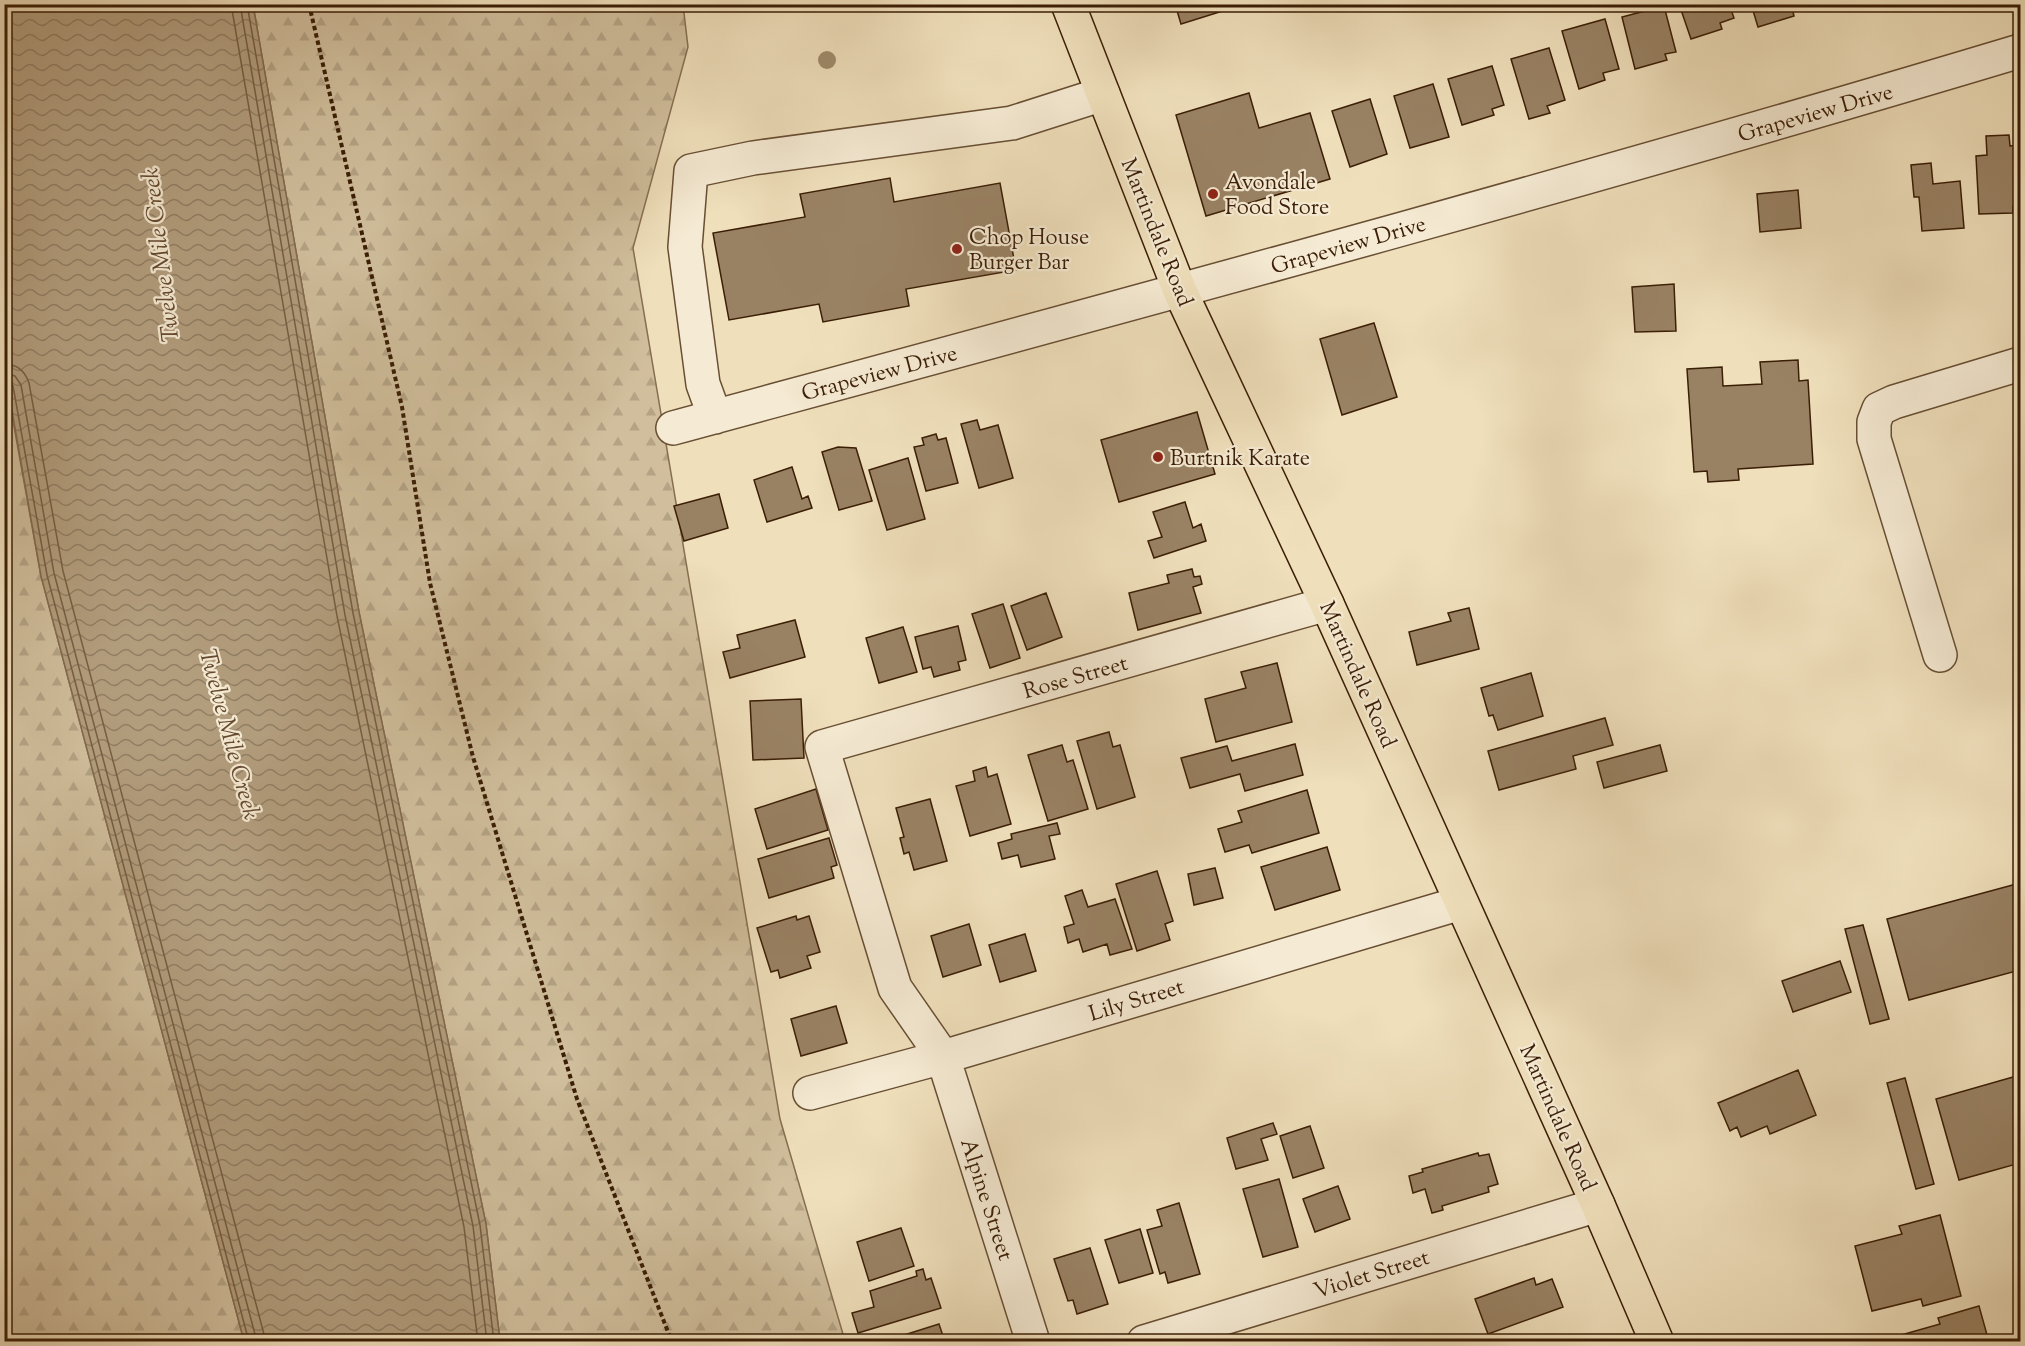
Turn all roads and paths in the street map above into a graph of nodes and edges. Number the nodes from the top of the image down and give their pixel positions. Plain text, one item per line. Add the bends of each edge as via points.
1 (309, 4) edge
2 (1068, 4) edge
3 (2020, 51) edge
4 (1103, 94) junction
5 (1180, 291) junction
6 (2020, 364) edge
7 (715, 417) junction
8 (673, 428) dead end
9 (1328, 604) junction
10 (1940, 655) dead end
11 (822, 747) joint
12 (1461, 903) junction
13 (943, 1057) junction
14 (810, 1093) dead end
15 (1598, 1205) junction
16 (672, 1341) edge
17 (1033, 1341) edge
18 (1144, 1341) edge
19 (1657, 1341) edge

1 - 16 path via 402,407 430,583 473,757 578,1099
2 - 4 main road, Martindale Road
3 - 5 street, Grapeview Drive via 1798,118
4 - 5 main road, Martindale Road
4 - 7 street via 1012,123 753,158 691,171 685,247 702,384
5 - 7 street, Grapeview Drive
5 - 9 main road, Martindale Road
6 - 10 street via 1894,402 1879,409 1874,422 1874,439
7 - 8 street, Grapeview Drive
9 - 11 street, Rose Street
9 - 12 main road, Martindale Road
11 - 13 street, Alpine Street via 895,988
12 - 13 street, Lily Street
12 - 15 main road, Martindale Road
13 - 14 street, Lily Street
13 - 17 street, Alpine Street
15 - 18 street, Violet Street
15 - 19 main road, Martindale Road

